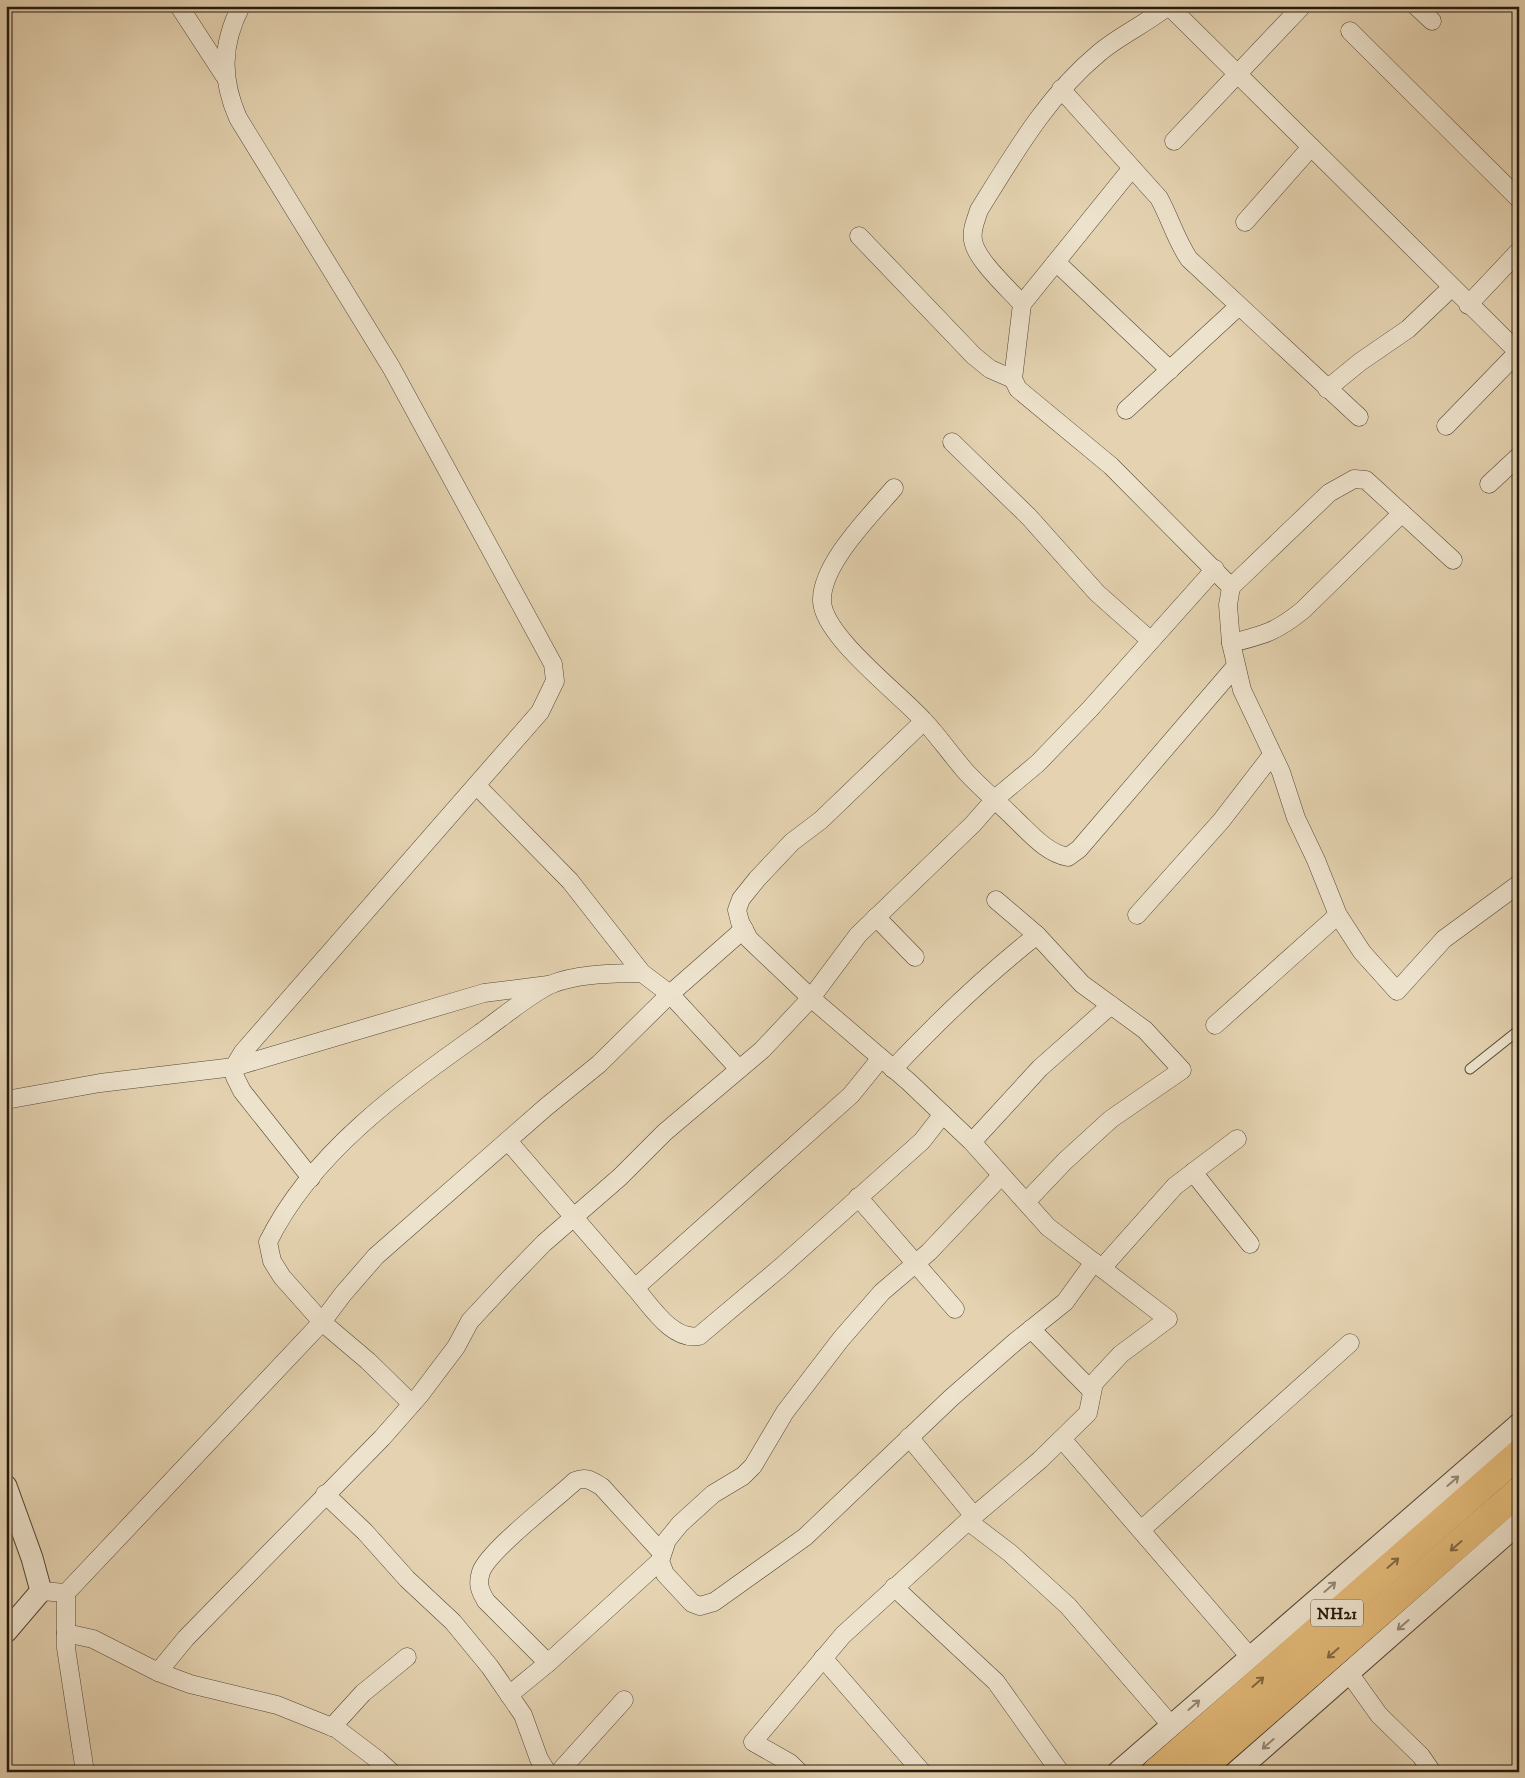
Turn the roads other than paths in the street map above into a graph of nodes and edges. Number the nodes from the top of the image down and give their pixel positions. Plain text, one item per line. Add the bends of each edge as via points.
1 (179, 6) edge
2 (1169, 6) edge
3 (1302, 6) edge
4 (1416, 6) edge
5 (235, 10) edge
6 (1432, 21) dead end
7 (1350, 31) dead end
8 (224, 75) junction
9 (1238, 75) junction
10 (1062, 89) junction
11 (1174, 141) dead end
12 (1310, 147) junction
13 (1132, 168) junction
14 (1519, 199) edge
15 (1245, 222) dead end
16 (859, 236) dead end
17 (1519, 251) edge
18 (1056, 262) junction
19 (1451, 288) junction
20 (1022, 304) junction
21 (1468, 305) junction
22 (1240, 306) junction
23 (1518, 352) edge
24 (1170, 370) junction
25 (1013, 379) junction
26 (1327, 389) junction
27 (1126, 410) dead end
28 (1359, 417) dead end
29 (1446, 426) dead end
30 (952, 442) dead end
31 (1519, 456) edge
32 (1489, 484) dead end
33 (894, 488) dead end
34 (1402, 513) junction
35 (1453, 560) dead end
36 (1215, 569) junction
37 (1231, 587) junction
38 (1150, 640) junction
39 (1231, 643) junction
40 (1235, 667) junction
41 (924, 721) junction
42 (1272, 755) junction
43 (477, 786) junction
44 (995, 799) junction
45 (1519, 884) edge
46 (996, 900) dead end
47 (1137, 915) dead end
48 (1338, 915) junction
49 (876, 917) junction
50 (744, 929) junction
51 (1036, 935) junction
52 (915, 957) dead end
53 (642, 973) junction
54 (551, 985) junction
55 (670, 994) junction
56 (811, 998) junction
57 (1111, 1005) junction
58 (1215, 1025) dead end
59 (1519, 1030) edge
60 (887, 1064) junction
61 (234, 1067) junction
62 (739, 1069) junction
63 (1470, 1069) dead end
64 (6, 1100) edge
65 (943, 1114) junction
66 (1237, 1139) dead end
67 (508, 1141) junction
68 (972, 1142) junction
69 (1193, 1172) junction
70 (1001, 1176) junction
71 (311, 1178) junction
72 (858, 1197) junction
73 (1026, 1202) junction
74 (573, 1217) junction
75 (1250, 1244) dead end
76 (915, 1264) junction
77 (1098, 1265) junction
78 (634, 1288) junction
79 (955, 1309) dead end
80 (322, 1322) junction
81 (1031, 1329) junction
82 (1350, 1342) dead end
83 (1092, 1391) junction
84 (412, 1404) junction
85 (1519, 1424) edge
86 (909, 1438) junction
87 (1062, 1439) junction
88 (1519, 1454) edge
89 (6, 1486) edge
90 (1519, 1491) edge
91 (325, 1494) junction
92 (971, 1519) junction
93 (1519, 1523) edge
94 (1141, 1530) junction
95 (661, 1557) junction
96 (894, 1587) junction
97 (41, 1591) junction
98 (66, 1593) junction
99 (6, 1632) edge
100 (66, 1634) junction
101 (407, 1657) dead end
102 (1250, 1657) junction
103 (823, 1658) junction
104 (548, 1663) junction
105 (158, 1672) junction
106 (1348, 1673) junction
107 (509, 1695) junction
108 (624, 1700) dead end
109 (1171, 1725) junction
110 (332, 1727) junction
111 (790, 1769) edge
112 (1056, 1770) edge
113 (1242, 1770) edge
114 (85, 1772) edge
115 (391, 1772) edge
116 (547, 1772) edge
117 (559, 1772) edge
118 (922, 1772) edge
119 (1118, 1772) edge
120 (1156, 1772) edge
121 (1197, 1772) edge
122 (1432, 1772) edge

1 - 8 street
2 - 9 street
2 - 10 street via 1100,52
3 - 9 street
4 - 6 street
5 - 8 street
7 - 14 street
8 - 43 street via 238,118 391,366 553,664 555,681 540,712
9 - 11 street
9 - 12 street
10 - 13 street
10 - 20 street via 1008,164 979,210 973,228 976,252
12 - 15 street
12 - 19 street
13 - 18 street
13 - 22 street via 1158,198 1189,259
16 - 25 street via 974,356 990,370
17 - 21 street
18 - 20 street
18 - 24 street
19 - 21 street
19 - 26 street via 1408,329
20 - 25 street
21 - 23 street
22 - 24 street
22 - 26 street
23 - 29 street
24 - 27 street
25 - 36 street via 1022,394 1111,466
26 - 28 street
30 - 38 street via 1029,517 1097,593
31 - 32 street
33 - 41 street via 840,553 826,581 822,601 827,619 848,646
34 - 35 street
34 - 37 street via 1366,480 1354,479 1329,493
34 - 39 street via 1287,623 1271,633
36 - 37 street
36 - 38 street
37 - 39 street via 1228,605
38 - 44 street via 1090,709
39 - 40 street
40 - 42 street
40 - 44 street via 1080,850 1068,857 1057,855 1040,843
41 - 44 street via 969,775
41 - 50 street via 835,807 792,842 757,879 741,899 737,910
42 - 47 street via 1221,821
42 - 48 street
43 - 53 street via 570,881
43 - 61 street via 412,856 249,1045
44 - 49 street
45 - 48 street via 1444,939 1397,991 1362,952
46 - 51 street
48 - 58 street
49 - 52 street
49 - 56 street
50 - 55 street
50 - 56 street via 749,939
51 - 57 street via 1082,984
51 - 60 street via 1000,964 925,1035
53 - 54 street via 589,976
53 - 55 street
54 - 61 street via 484,992
54 - 71 street via 432,1068 361,1124
55 - 62 street
55 - 67 street via 599,1064
56 - 60 street
56 - 62 street via 762,1050
57 - 68 street via 1040,1068
57 - 73 street via 1145,1030 1182,1070 1111,1119
59 - 63 lane
60 - 65 street
60 - 78 street
61 - 64 street via 100,1083
61 - 71 street via 242,1091
62 - 74 street
65 - 68 street
65 - 72 street via 922,1141
66 - 69 street
67 - 74 street
67 - 80 street via 376,1256
68 - 70 street
69 - 75 street
69 - 77 street via 1175,1186
70 - 73 street
70 - 76 street
71 - 80 street via 292,1200 268,1242 272,1261 282,1277
72 - 76 street
72 - 78 street via 700,1336 689,1338 676,1332
73 - 77 street via 1048,1227
74 - 78 street
74 - 84 street via 470,1321 456,1347
76 - 79 street
76 - 95 street via 882,1292 841,1339 785,1412 753,1466 713,1494 680,1524 667,1540
77 - 81 street via 1065,1302
77 - 83 street via 1168,1319 1121,1354 1094,1383
80 - 84 street
80 - 98 street
81 - 83 street
81 - 86 street
82 - 94 street
83 - 87 street via 1088,1414
84 - 91 street
102 -> 85 street
86 - 92 street
86 - 95 street via 805,1538 714,1602 700,1606 692,1603 665,1574
87 - 92 street
87 - 94 street
120 -> 88 highway, NH21
89 - 97 street
90 -> 121 highway, NH21
91 - 105 street via 186,1638
91 - 107 street via 365,1532 407,1580 453,1622
92 - 96 street
92 - 109 street via 1068,1606
93 -> 106 street
94 - 102 street
95 - 104 street
95 - 104 street via 602,1487 582,1478 492,1554 481,1570 479,1589 486,1601
96 - 103 street
96 - 112 street via 996,1682
97 - 98 street
97 - 99 street
98 - 100 street
100 - 105 street via 93,1639
100 - 114 street
101 - 110 street via 363,1693
109 -> 102 street
103 - 111 street via 753,1742
103 - 118 street
104 - 107 street
105 - 110 street via 190,1684 277,1705
106 -> 113 street
106 - 122 street via 1379,1715 1421,1756
107 - 116 street via 523,1716
108 - 117 street
109 - 119 street
110 - 115 street

